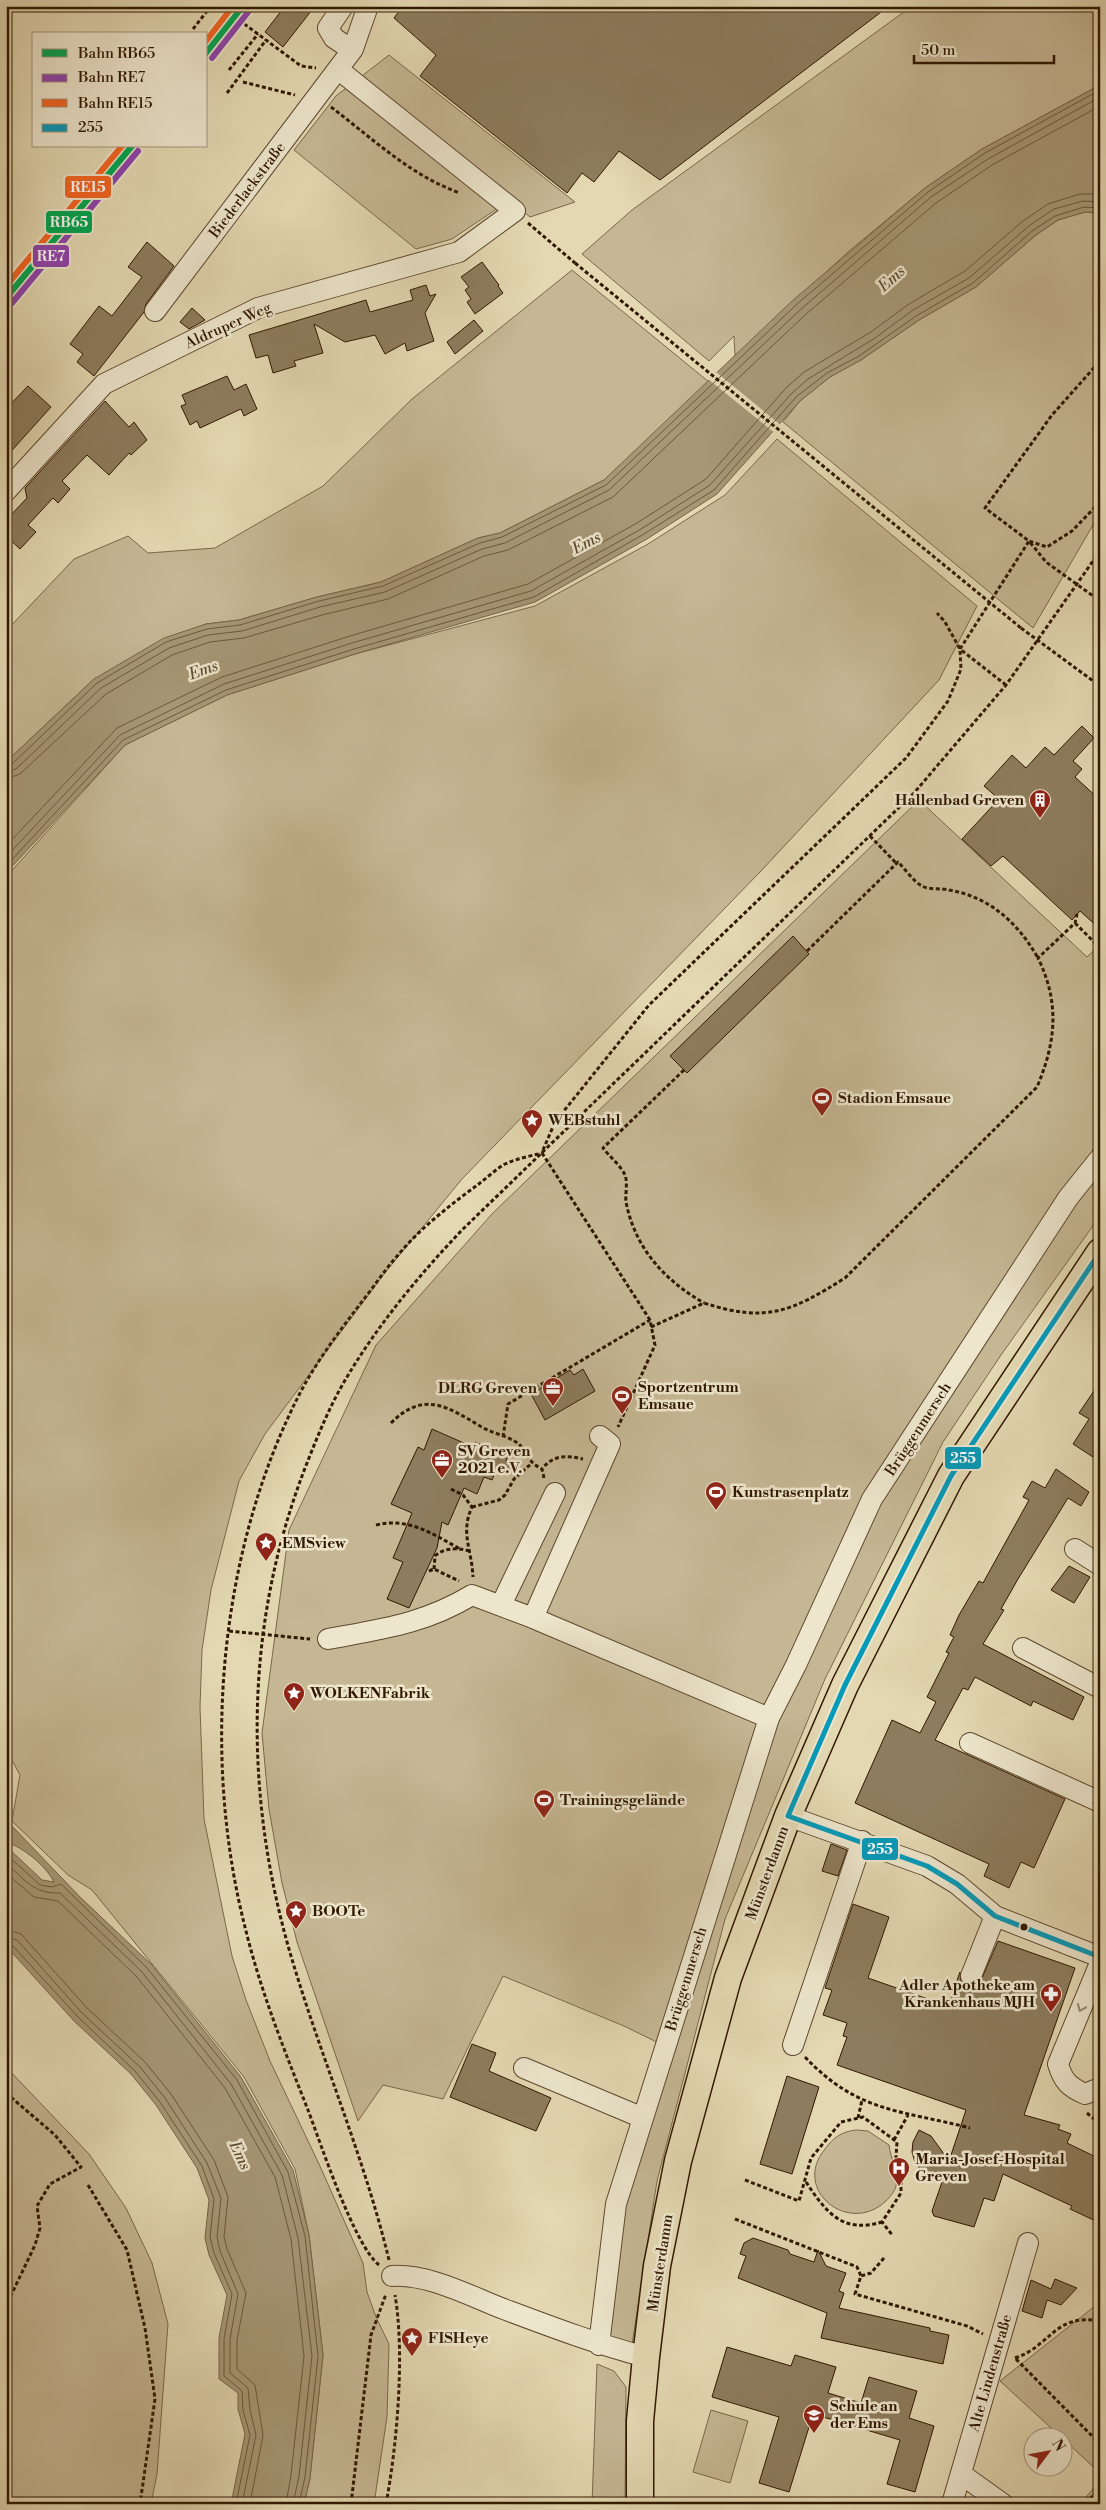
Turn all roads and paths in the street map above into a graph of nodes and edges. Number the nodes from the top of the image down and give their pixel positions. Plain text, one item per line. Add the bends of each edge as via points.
1 (211, 6) edge
2 (343, 6) edge
3 (368, 6) edge
4 (218, 11) dead end
5 (239, 20) dead end
6 (193, 29) dead end
7 (258, 34) junction
8 (266, 40) junction
9 (352, 50) junction
10 (229, 70) dead end
11 (339, 70) junction
12 (243, 82) dead end
13 (227, 93) dead end
14 (295, 95) dead end
15 (328, 104) dead end
16 (492, 192) junction
17 (516, 211) junction
18 (155, 311) dead end
19 (1100, 361) edge
20 (6, 491) edge
21 (1100, 502) edge
22 (1029, 542) junction
23 (1100, 551) edge
24 (1077, 585) junction
25 (1100, 601) edge
26 (937, 614) dead end
27 (1038, 640) junction
28 (960, 649) junction
29 (1006, 685) junction
30 (1100, 686) edge
31 (870, 836) junction
32 (896, 863) junction
33 (1077, 914) dead end
34 (1074, 923) junction
35 (1100, 948) edge
36 (807, 951) dead end
37 (1038, 958) junction
38 (684, 1070) dead end
39 (542, 1153) junction
40 (1100, 1158) edge
41 (1100, 1252) edge
42 (704, 1303) junction
43 (650, 1320) junction
44 (651, 1327) junction
45 (391, 1423) dead end
46 (503, 1436) junction
47 (604, 1447) junction
48 (532, 1463) junction
49 (542, 1469) junction
50 (551, 1486) joint
51 (451, 1489) dead end
52 (472, 1507) junction
53 (376, 1525) dead end
54 (460, 1549) junction
55 (1075, 1550) dead end
56 (470, 1551) junction
57 (1100, 1565) edge
58 (434, 1569) junction
59 (429, 1571) dead end
60 (473, 1591) junction
61 (501, 1605) junction
62 (533, 1618) junction
63 (229, 1631) junction
64 (262, 1635) junction
65 (328, 1639) joint
66 (1023, 1648) dead end
67 (1100, 1688) edge
68 (769, 1718) junction
69 (970, 1743) dead end
70 (1100, 1802) edge
71 (788, 1816) junction
72 (862, 1841) junction
73 (995, 1916) junction
74 (1100, 1957) edge
75 (1100, 1963) edge
76 (971, 1976) dead end
77 (793, 2045) joint
78 (524, 2068) dead end
79 (1100, 2088) edge
80 (6, 2093) edge
81 (862, 2100) junction
82 (908, 2115) junction
83 (643, 2118) junction
84 (858, 2118) junction
85 (970, 2128) dead end
86 (894, 2140) junction
87 (745, 2180) dead end
88 (806, 2182) junction
89 (88, 2185) dead end
90 (735, 2219) dead end
91 (882, 2222) junction
92 (893, 2236) dead end
93 (1028, 2243) dead end
94 (884, 2258) dead end
95 (392, 2276) junction
96 (861, 2276) junction
97 (6, 2306) edge
98 (1100, 2321) edge
99 (599, 2345) junction
100 (997, 2351) junction
101 (646, 2357) junction
102 (1016, 2359) junction
103 (1100, 2444) edge
104 (961, 2474) junction
105 (1100, 2487) edge
106 (140, 2504) edge
107 (351, 2504) edge
108 (386, 2504) edge
109 (640, 2504) edge
110 (952, 2504) edge
111 (1003, 2504) edge
112 (1086, 2504) edge

1 - 4 path
1 - 6 path
2 - 9 street via 328,28 334,38
3 - 9 street, Biederlackstraße
5 - 7 path
7 - 8 path
7 - 10 path
8 - 11 path via 301,66
8 - 13 path
9 - 11 street, Biederlackstraße
11 - 16 street
11 - 18 street, Biederlackstraße
12 - 14 path
15 - 16 path via 439,186 474,198
16 - 17 street
17 - 20 street, Aldruper Weg via 459,252 258,308 104,384
17 - 27 path, bridge via 575,263
19 - 22 path via 1052,415 985,508
21 - 22 path via 1072,531 1047,547
22 - 24 path via 1046,562
22 - 28 path
23 - 24 path
24 - 25 path
24 - 27 path
26 - 28 path
27 - 29 path
27 - 30 path
28 - 29 path
28 - 39 path via 961,668 948,701 906,758 649,1005 555,1122
29 - 31 path via 914,794
31 - 32 path
31 - 39 path
32 - 36 path
32 - 37 path via 923,887 950,890 991,904 1028,940
33 - 34 path
34 - 35 path
34 - 37 path
37 - 42 path via 1046,974 1054,1031 1047,1064 1037,1088 845,1278 807,1302 768,1313 732,1312
38 - 42 path via 603,1148 625,1176 626,1202 635,1232 659,1270
39 - 43 path
39 - 63 path via 506,1164 458,1199 400,1251 328,1348 300,1394 274,1454 247,1536
39 - 64 path via 425,1269 345,1381 324,1421 291,1503 278,1547
40 - 68 street, Brüggenmersch via 1068,1198 872,1499
41 - 71 main road, Münsterdamm via 951,1476 845,1685
42 - 44 path
43 - 44 path
43 - 46 path via 508,1404
44 - 47 path via 655,1345
45 - 46 path via 406,1410 433,1404 459,1412
46 - 48 path via 517,1442
47 - 49 path via 594,1462 559,1457
47 - 62 street
48 - 49 path
48 - 52 path via 514,1479 499,1500
49 - 50 path via 542,1476
50 - 61 street
51 - 52 path via 463,1495
52 - 56 path via 466,1520
53 - 54 path via 412,1524
54 - 56 path
54 - 58 path via 446,1550 435,1556
55 - 57 street
56 - 60 path
58 - 59 path
58 - 60 path
60 - 61 street
60 - 65 street via 453,1606 411,1624
61 - 62 street
62 - 68 street
63 - 64 path
63 - 95 path via 221,1772 231,1857 246,1931 298,2084 360,2238 372,2260
64 - 65 path
64 - 95 path via 256,1719 257,1765 267,1853 287,1942 376,2212
66 - 67 street
68 - 83 street, Brüggenmersch
69 - 70 street
71 - 72 street
71 - 101 main road, Münsterdamm via 728,1978 709,2041 678,2161 657,2266
72 - 73 street via 928,1866 957,1884
72 - 77 street
73 - 74 street
73 - 76 street
75 -> 79 street via 1058,2064 1062,2079 1072,2088 1085,2094
77 - 81 path via 828,2079
78 - 83 street
80 - 97 path via 55,2135 81,2167 50,2184 38,2206 40,2228 35,2245
81 - 82 path
81 - 84 path
82 - 85 path
82 - 86 path
83 - 99 street, Brüggenmersch via 616,2204
84 - 86 path via 863,2117
84 - 88 path via 841,2122 811,2158
86 - 91 path via 897,2142 901,2193
87 - 88 path via 799,2201
88 - 91 path via 825,2210 843,2222 866,2227
89 - 106 path via 127,2250 145,2328 155,2398
90 - 96 path via 857,2268
91 - 92 path
93 - 100 street, Alte Lindenstraße
94 - 96 path via 871,2273
95 - 99 street via 435,2283
95 - 107 path via 371,2335
95 - 108 path via 397,2310 398,2378
96 - 100 path via 855,2294 967,2326 985,2334
98 - 102 path via 1067,2322
99 - 101 street
100 - 102 path
100 - 104 street, Alte Lindenstraße
101 - 109 main road, Münsterdamm via 640,2421
102 - 103 path
104 - 110 street, Alte Lindenstraße
104 - 111 street
105 - 112 path

